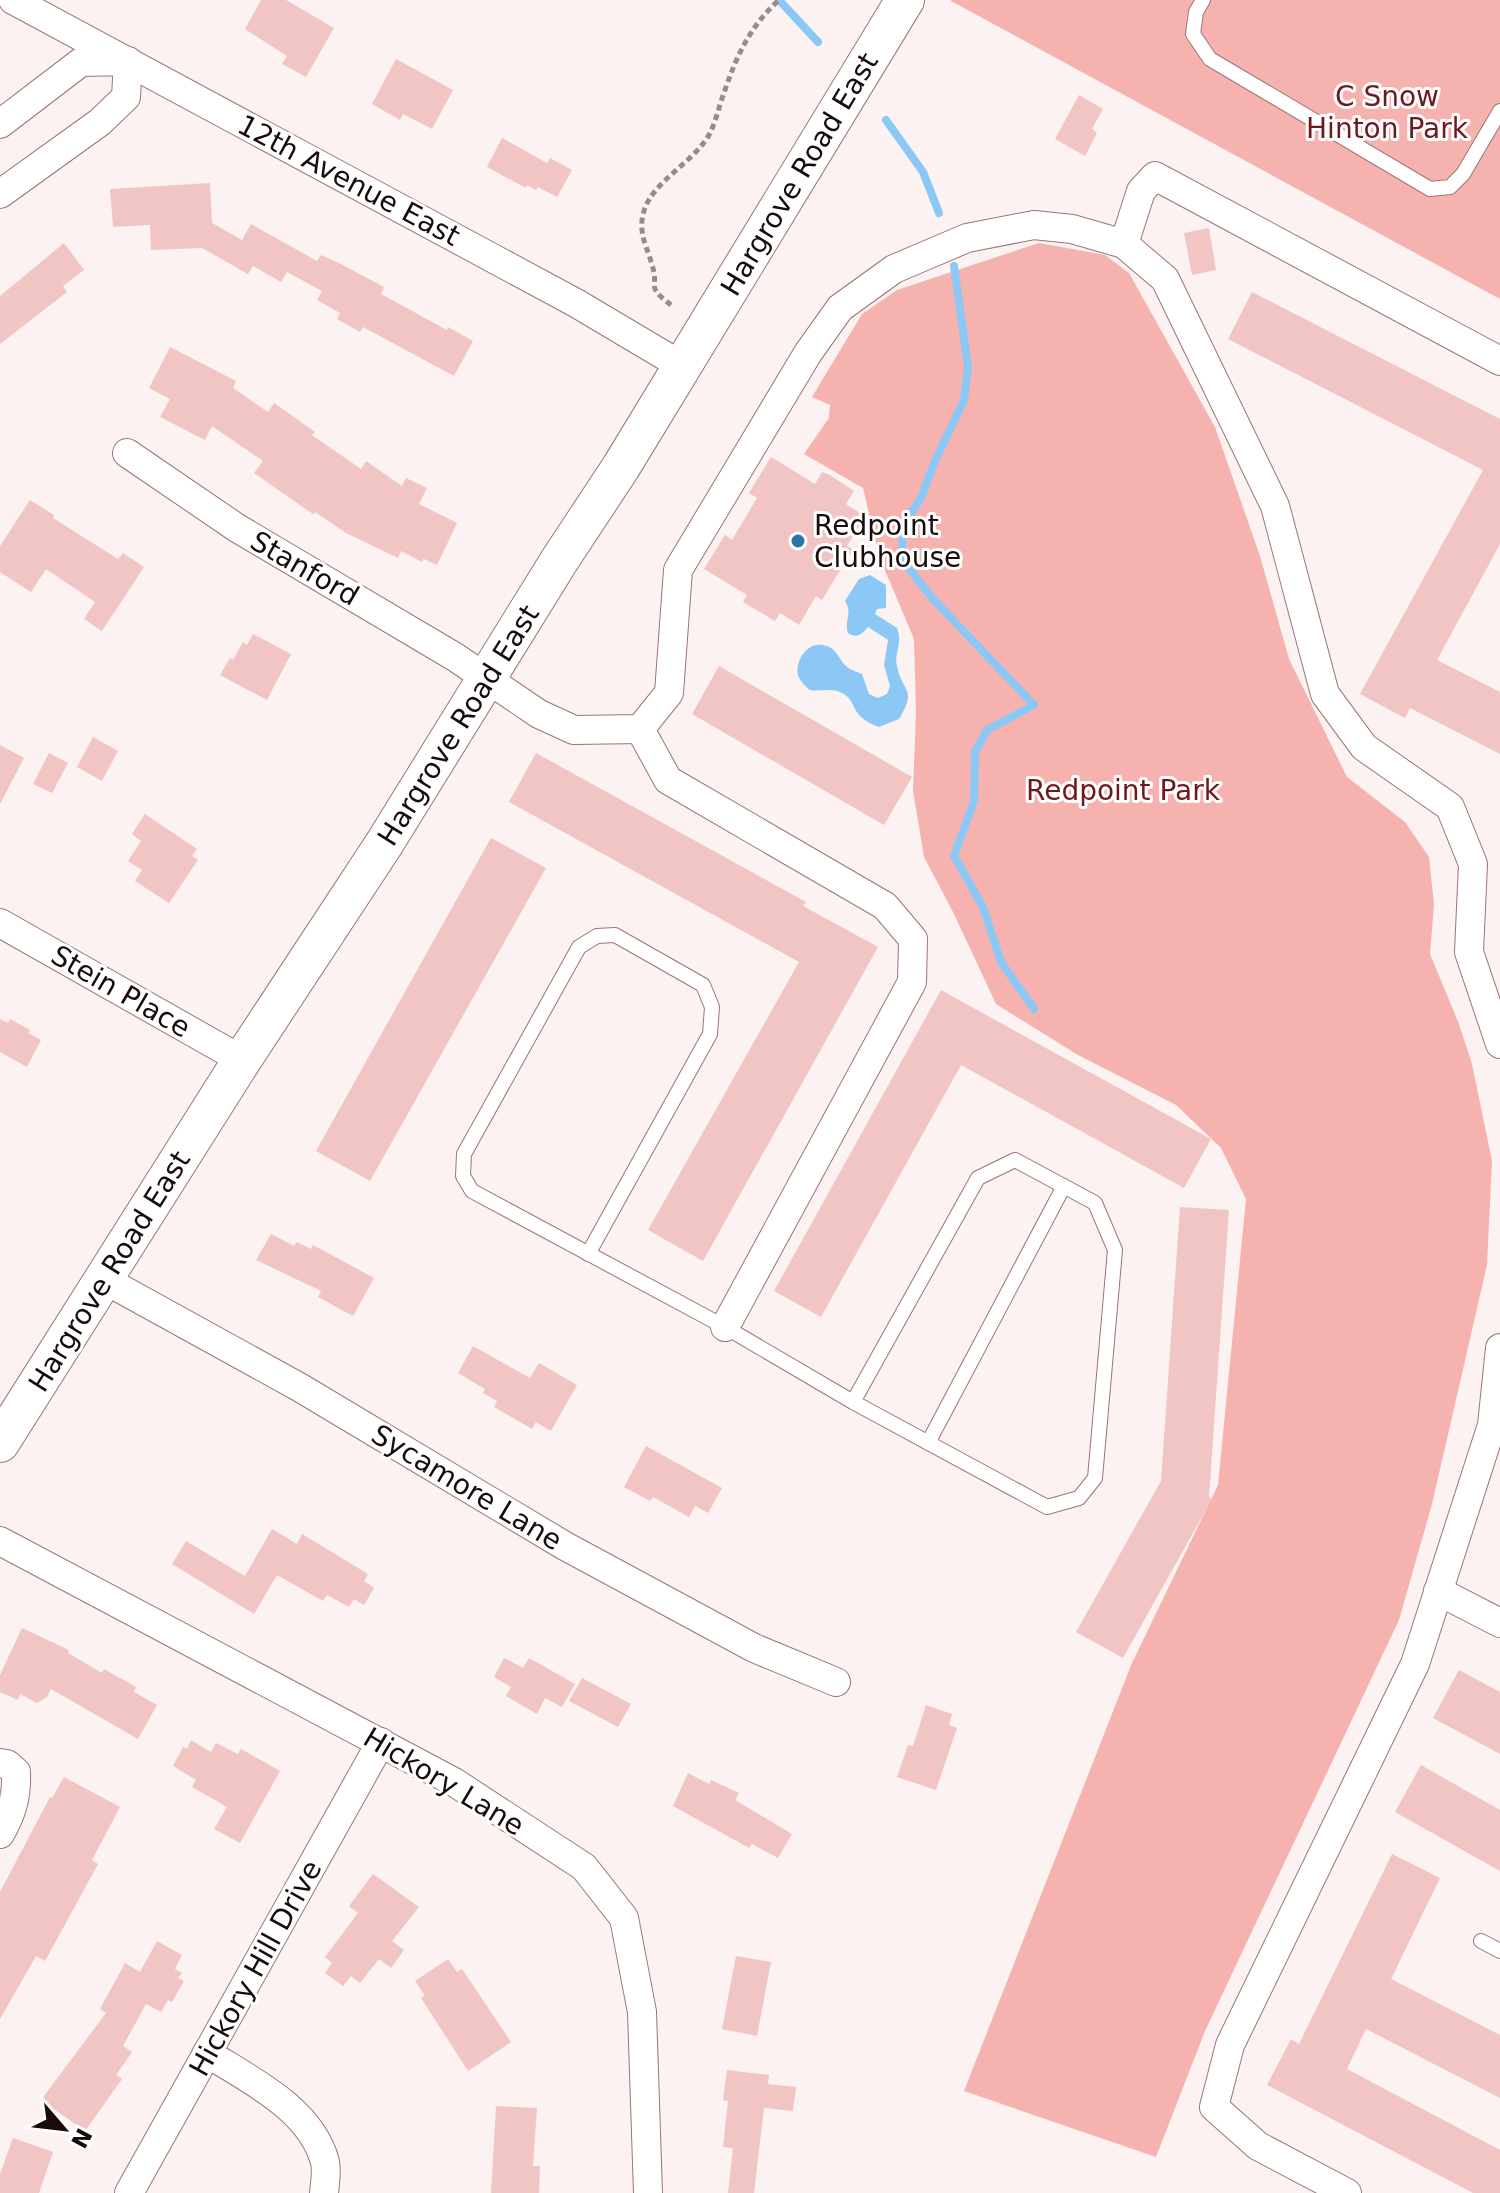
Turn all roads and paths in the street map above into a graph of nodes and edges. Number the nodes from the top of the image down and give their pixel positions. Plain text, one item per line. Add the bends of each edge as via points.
1 (13, 0) edge
2 (779, 0) edge
3 (905, 0) edge
4 (1203, 0) edge
5 (128, 61) junction
6 (1500, 111) edge
7 (0, 124) edge
8 (0, 194) edge
9 (1124, 244) junction
10 (671, 305) dead end
11 (1500, 361) edge
12 (682, 366) junction
13 (127, 453) dead end
14 (487, 678) junction
15 (640, 729) junction
16 (0, 923) edge
17 (1500, 1044) edge
18 (242, 1060) junction
19 (1064, 1186) junction
20 (588, 1254) junction
21 (105, 1280) junction
22 (725, 1327) junction
23 (1500, 1348) edge
24 (853, 1402) junction
25 (1496, 1428) edge
26 (0, 1443) edge
27 (928, 1443) junction
28 (0, 1541) edge
29 (1438, 1591) junction
30 (1500, 1623) edge
31 (836, 1682) dead end
32 (381, 1742) junction
33 (0, 1763) edge
34 (0, 1834) edge
35 (1481, 1941) dead end
36 (1500, 1951) edge
37 (207, 2053) junction
38 (129, 2193) edge
39 (324, 2193) edge
40 (648, 2193) edge
41 (1347, 2193) edge

1 - 5 street, 12th Avenue East
2 - 10 path via 742,43 701,148 655,189 643,217 655,292
3 - 12 main road, Hargrove Road East
4 - 6 lane via 1193,34 1210,59 1430,189 1450,187 1463,174
5 - 7 street via 81,62
5 - 8 street via 126,97
5 - 12 street, 12th Avenue East via 576,303
9 - 11 street via 1141,191 1155,176
9 - 15 street via 1034,225 967,238 894,269 840,308 678,570 669,693
9 - 17 street via 1165,279 1275,506 1325,694 1364,747 1450,807 1473,864 1469,952
12 - 14 main road, Hargrove Road East
13 - 14 street, Stanford via 237,528
14 - 15 street, Stanford via 539,714 574,730
14 - 18 main road, Hargrove Road East
15 - 22 street via 668,780 885,906 913,939 912,982
16 - 18 street, Stein Place
18 - 21 main road, Hargrove Road East
19 - 24 lane via 1015,1160 978,1178
19 - 27 lane
19 - 27 lane via 1095,1203 1115,1250 1095,1478 1079,1498 1047,1507
20 - 20 lane via 472,1191 463,1176 464,1154 579,947 597,936 615,935 703,985 712,1007 710,1034
20 - 22 lane
21 - 26 main road, Hargrove Road East
21 - 31 street, Sycamore Lane via 299,1387 565,1546 754,1648
22 - 24 lane
23 - 25 street
24 - 27 lane
25 - 29 street
28 - 32 street, Hickory Lane
29 - 30 street
29 - 41 street via 1415,1664 1230,2045 1214,2107 1258,2146
32 - 37 street, Hickory Hill Drive
32 - 40 street, Hickory Lane via 454,1782 584,1867 624,1918 642,2012
33 - 34 street via 16,1772 17,1795
35 - 36 lane
37 - 38 street, Hickory Hill Drive
37 - 39 street via 292,2111 315,2135 326,2165

